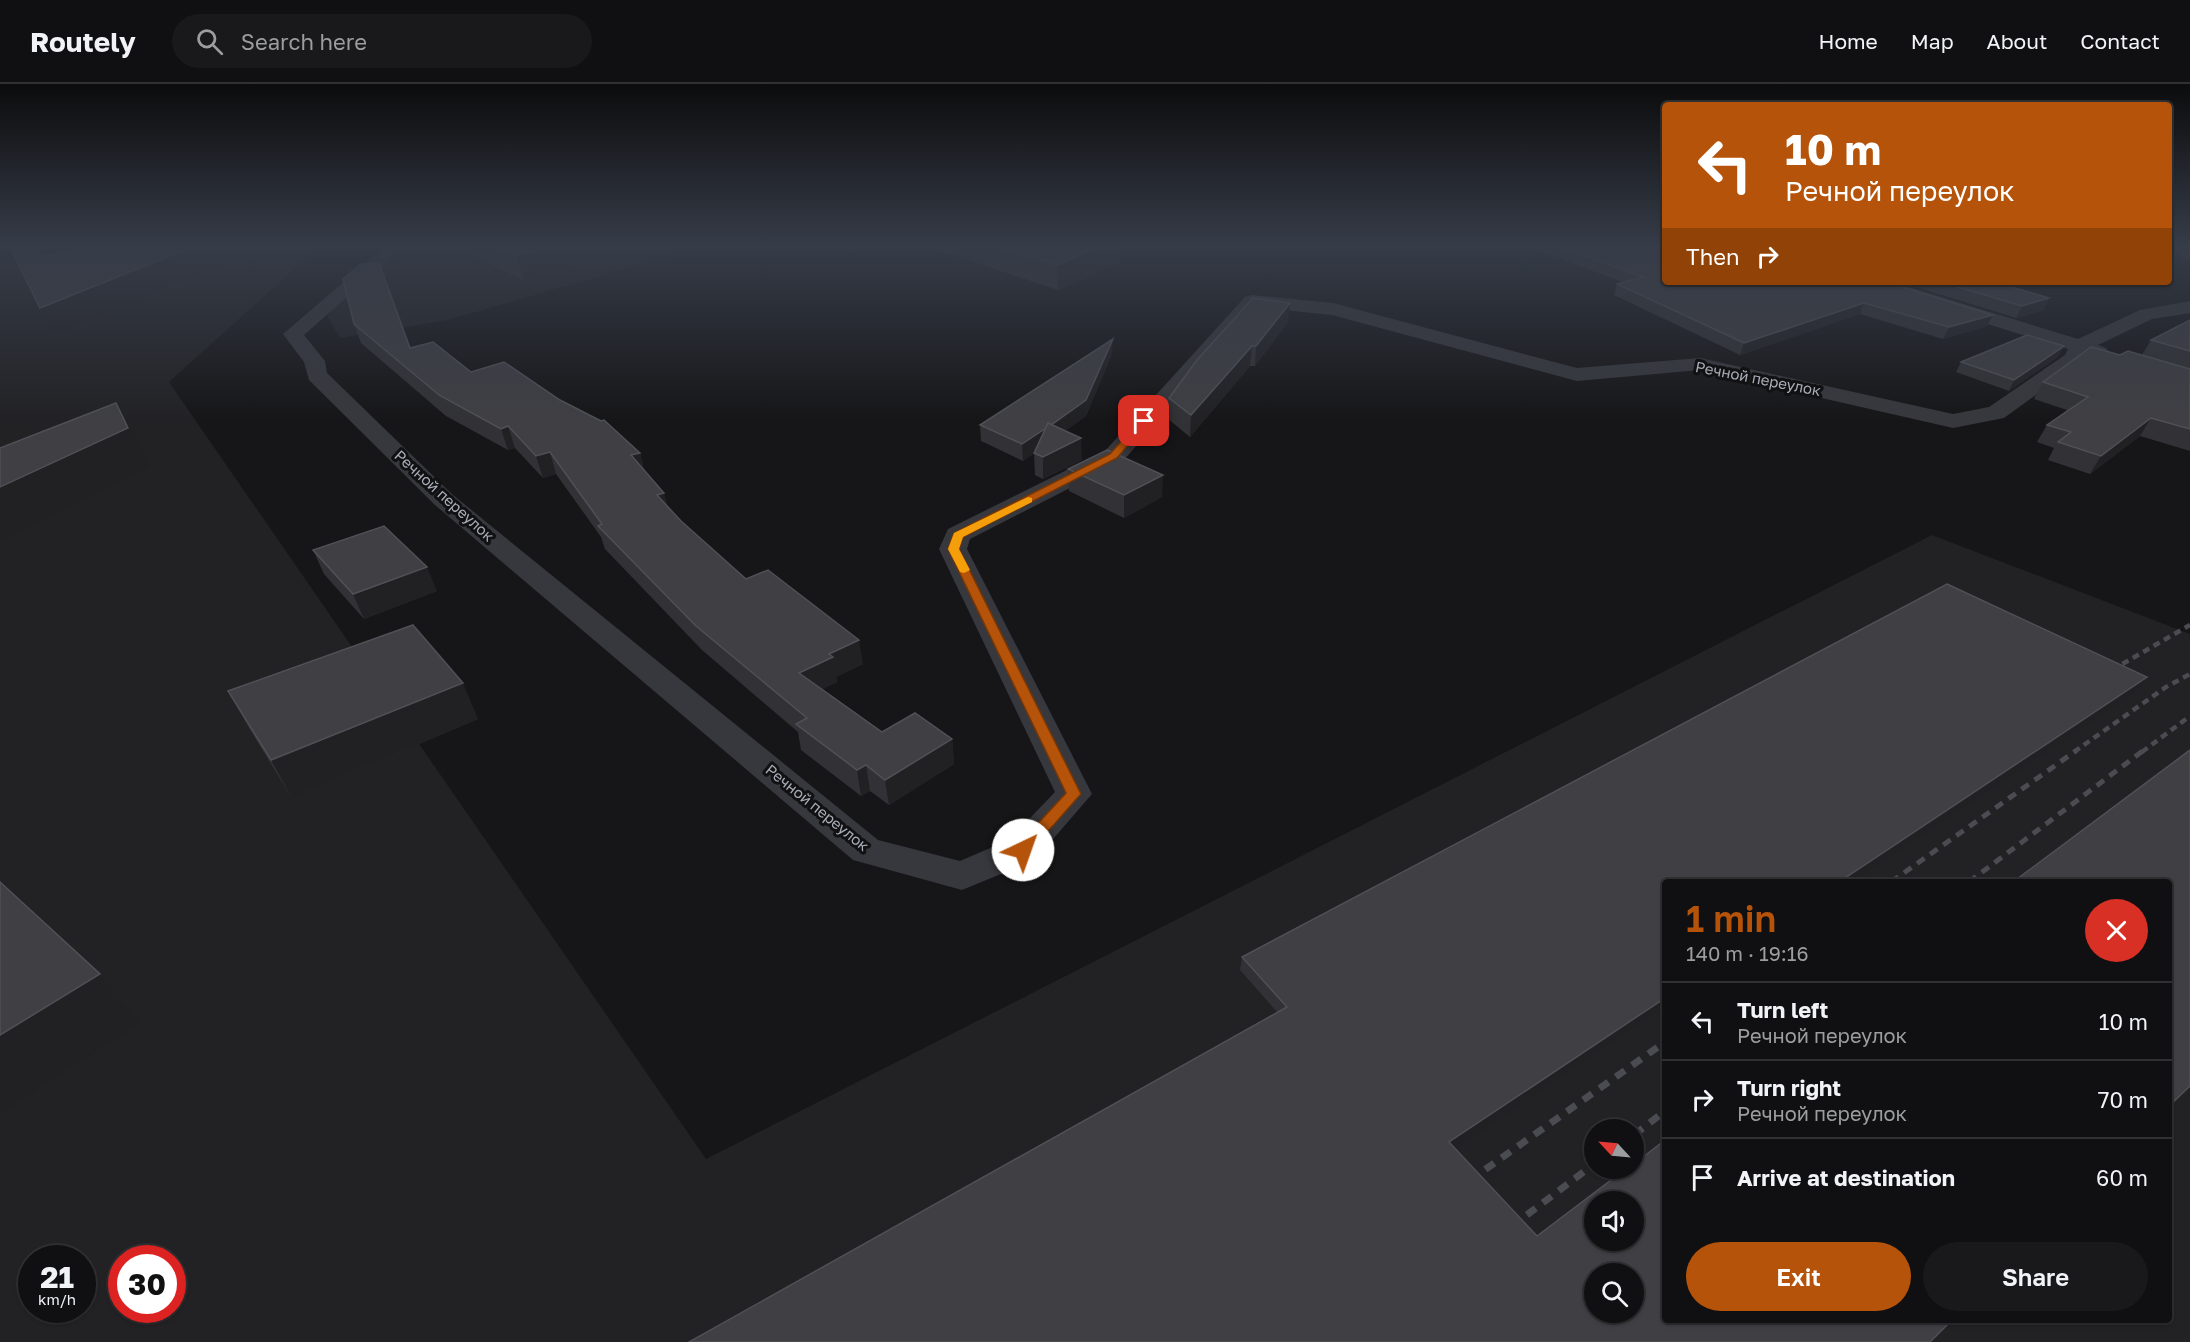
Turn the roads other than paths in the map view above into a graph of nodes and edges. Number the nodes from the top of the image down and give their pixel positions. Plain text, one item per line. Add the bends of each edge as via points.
1 (328, 304) edge
2 (1250, 304) edge
3 (1279, 304) edge
4 (1943, 304) edge
5 (2190, 307) edge
6 (2080, 346) junction
7 (2124, 360) edge

1 - 2 street, Речной переулок via 293,334 314,361 316,375 444,500 866,850 962,876 1023,850 1074,794 953,549 958,535 1114,456
3 - 6 street, Речной переулок via 1333,309 1577,375 1700,364 1953,421 1996,413 2073,359
4 - 6 street
5 - 6 street, Речной переулок via 2147,314
6 - 7 street

